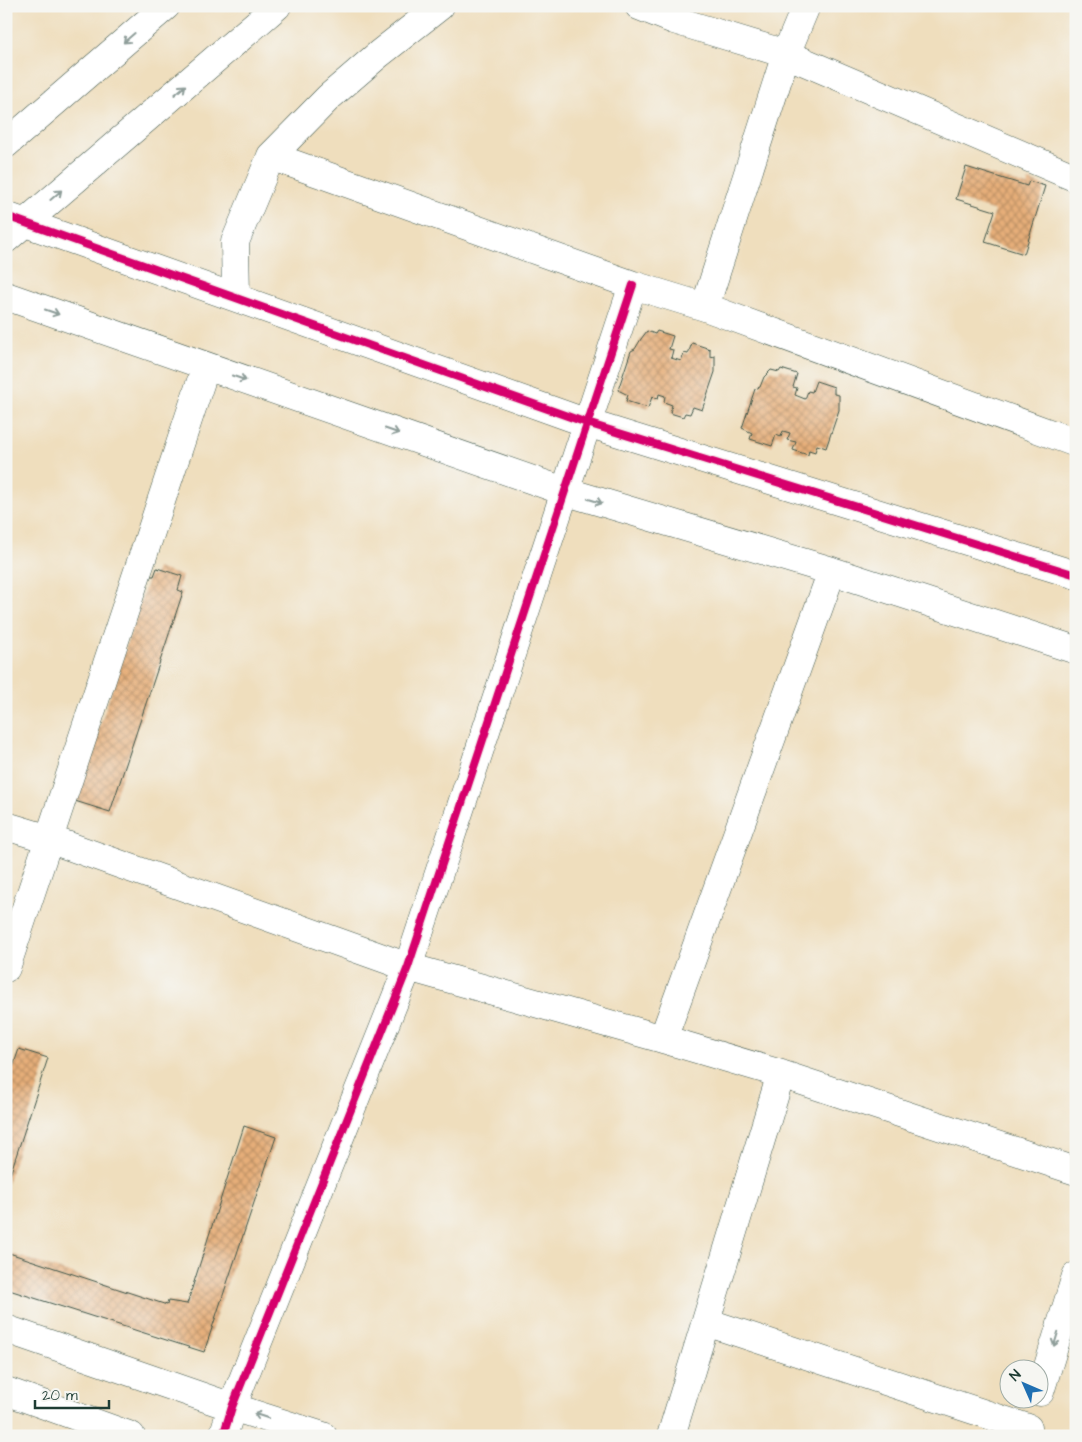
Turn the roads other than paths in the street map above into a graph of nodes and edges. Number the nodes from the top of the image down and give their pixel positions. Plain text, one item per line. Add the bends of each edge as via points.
1 (166, 6) edge
2 (278, 6) edge
3 (440, 6) edge
4 (639, 6) edge
5 (806, 6) edge
6 (786, 54) junction
7 (6, 144) edge
8 (271, 156) junction
9 (1076, 178) edge
10 (12, 226) edge
11 (633, 285) junction
12 (6, 296) edge
13 (236, 297) junction
14 (705, 307) junction
15 (206, 366) junction
16 (587, 423) junction
17 (1076, 443) edge
18 (564, 491) junction
19 (832, 571) junction
20 (1076, 575) edge
21 (1076, 650) edge
22 (6, 826) edge
23 (49, 839) junction
24 (408, 967) junction
25 (6, 968) edge
26 (663, 1038) junction
27 (781, 1074) junction
28 (1076, 1171) edge
29 (1076, 1276) edge
30 (706, 1322) junction
31 (6, 1329) edge
32 (1050, 1360) edge
33 (6, 1391) edge
34 (232, 1407) junction
35 (1034, 1410) edge
36 (1027, 1432) edge
37 (131, 1436) edge
38 (223, 1436) edge
39 (323, 1436) edge
40 (671, 1436) edge

1 -> 7 street
10 -> 2 street
3 - 8 street via 329,97
4 - 6 street
5 - 6 street
6 - 9 street
6 - 14 street
8 - 11 street
8 - 13 street via 235,242
10 - 13 street
11 - 14 street
11 - 16 street
12 -> 15 street
13 - 16 street
14 - 17 street
15 -> 18 street
15 - 23 street
16 - 18 street
16 - 20 street
18 -> 19 street
18 - 24 street
19 - 21 street
19 - 26 street
22 - 23 street
23 - 24 street
23 - 25 street
24 - 26 street
24 - 34 street
26 - 27 street
27 - 28 street
27 - 30 street
29 -> 32 street
30 - 36 street
30 - 40 street
31 - 34 street
33 - 37 street
34 - 38 street
39 -> 34 street
35 - 36 street

